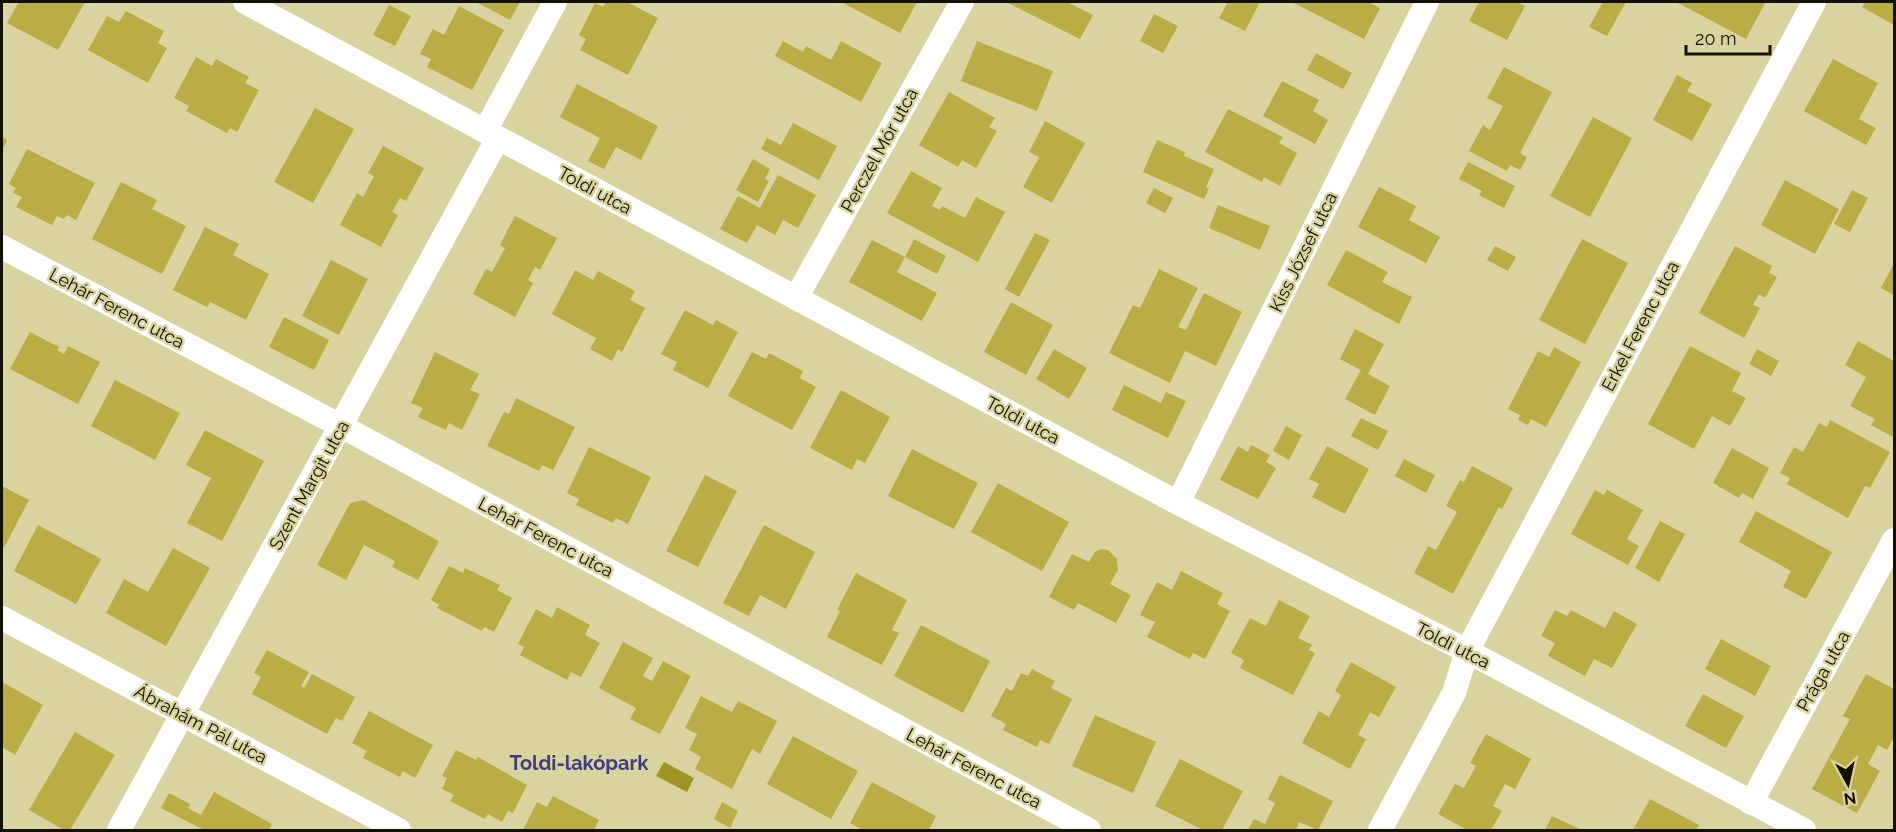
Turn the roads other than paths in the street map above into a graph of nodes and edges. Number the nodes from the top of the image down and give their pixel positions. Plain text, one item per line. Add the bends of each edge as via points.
1 (245, 2) edge
2 (555, 2) edge
3 (962, 2) edge
4 (1427, 2) edge
5 (1814, 2) edge
6 (492, 134) junction
7 (2, 247) edge
8 (796, 298) junction
9 (341, 426) junction
10 (1178, 503) junction
11 (1894, 540) edge
12 (2, 618) edge
13 (1467, 651) junction
14 (183, 715) junction
15 (1751, 802) junction
16 (119, 831) edge
17 (399, 831) edge
18 (1089, 831) edge
19 (1380, 831) edge
20 (1804, 831) edge

1 - 6 street, Toldi utca
2 - 6 street, Szent Margit utca
3 - 8 street, Perczel Mór utca
4 - 10 street, Kiss József utca
5 - 13 street, Erkel Ferenc utca
6 - 8 street, Toldi utca
6 - 9 street, Szent Margit utca
7 - 9 street, Lehár Ferenc utca
8 - 10 street, Toldi utca
9 - 14 street, Szent Margit utca
9 - 18 street, Lehár Ferenc utca
10 - 13 street, Toldi utca
11 - 15 street, Prága utca
12 - 14 street, Ábrahám Pál utca
13 - 15 street, Toldi utca
13 - 19 street, Erkel Ferenc utca via 1454,693
14 - 16 street, Szent Margit utca
14 - 17 street, Ábrahám Pál utca
15 - 20 street, Toldi utca

